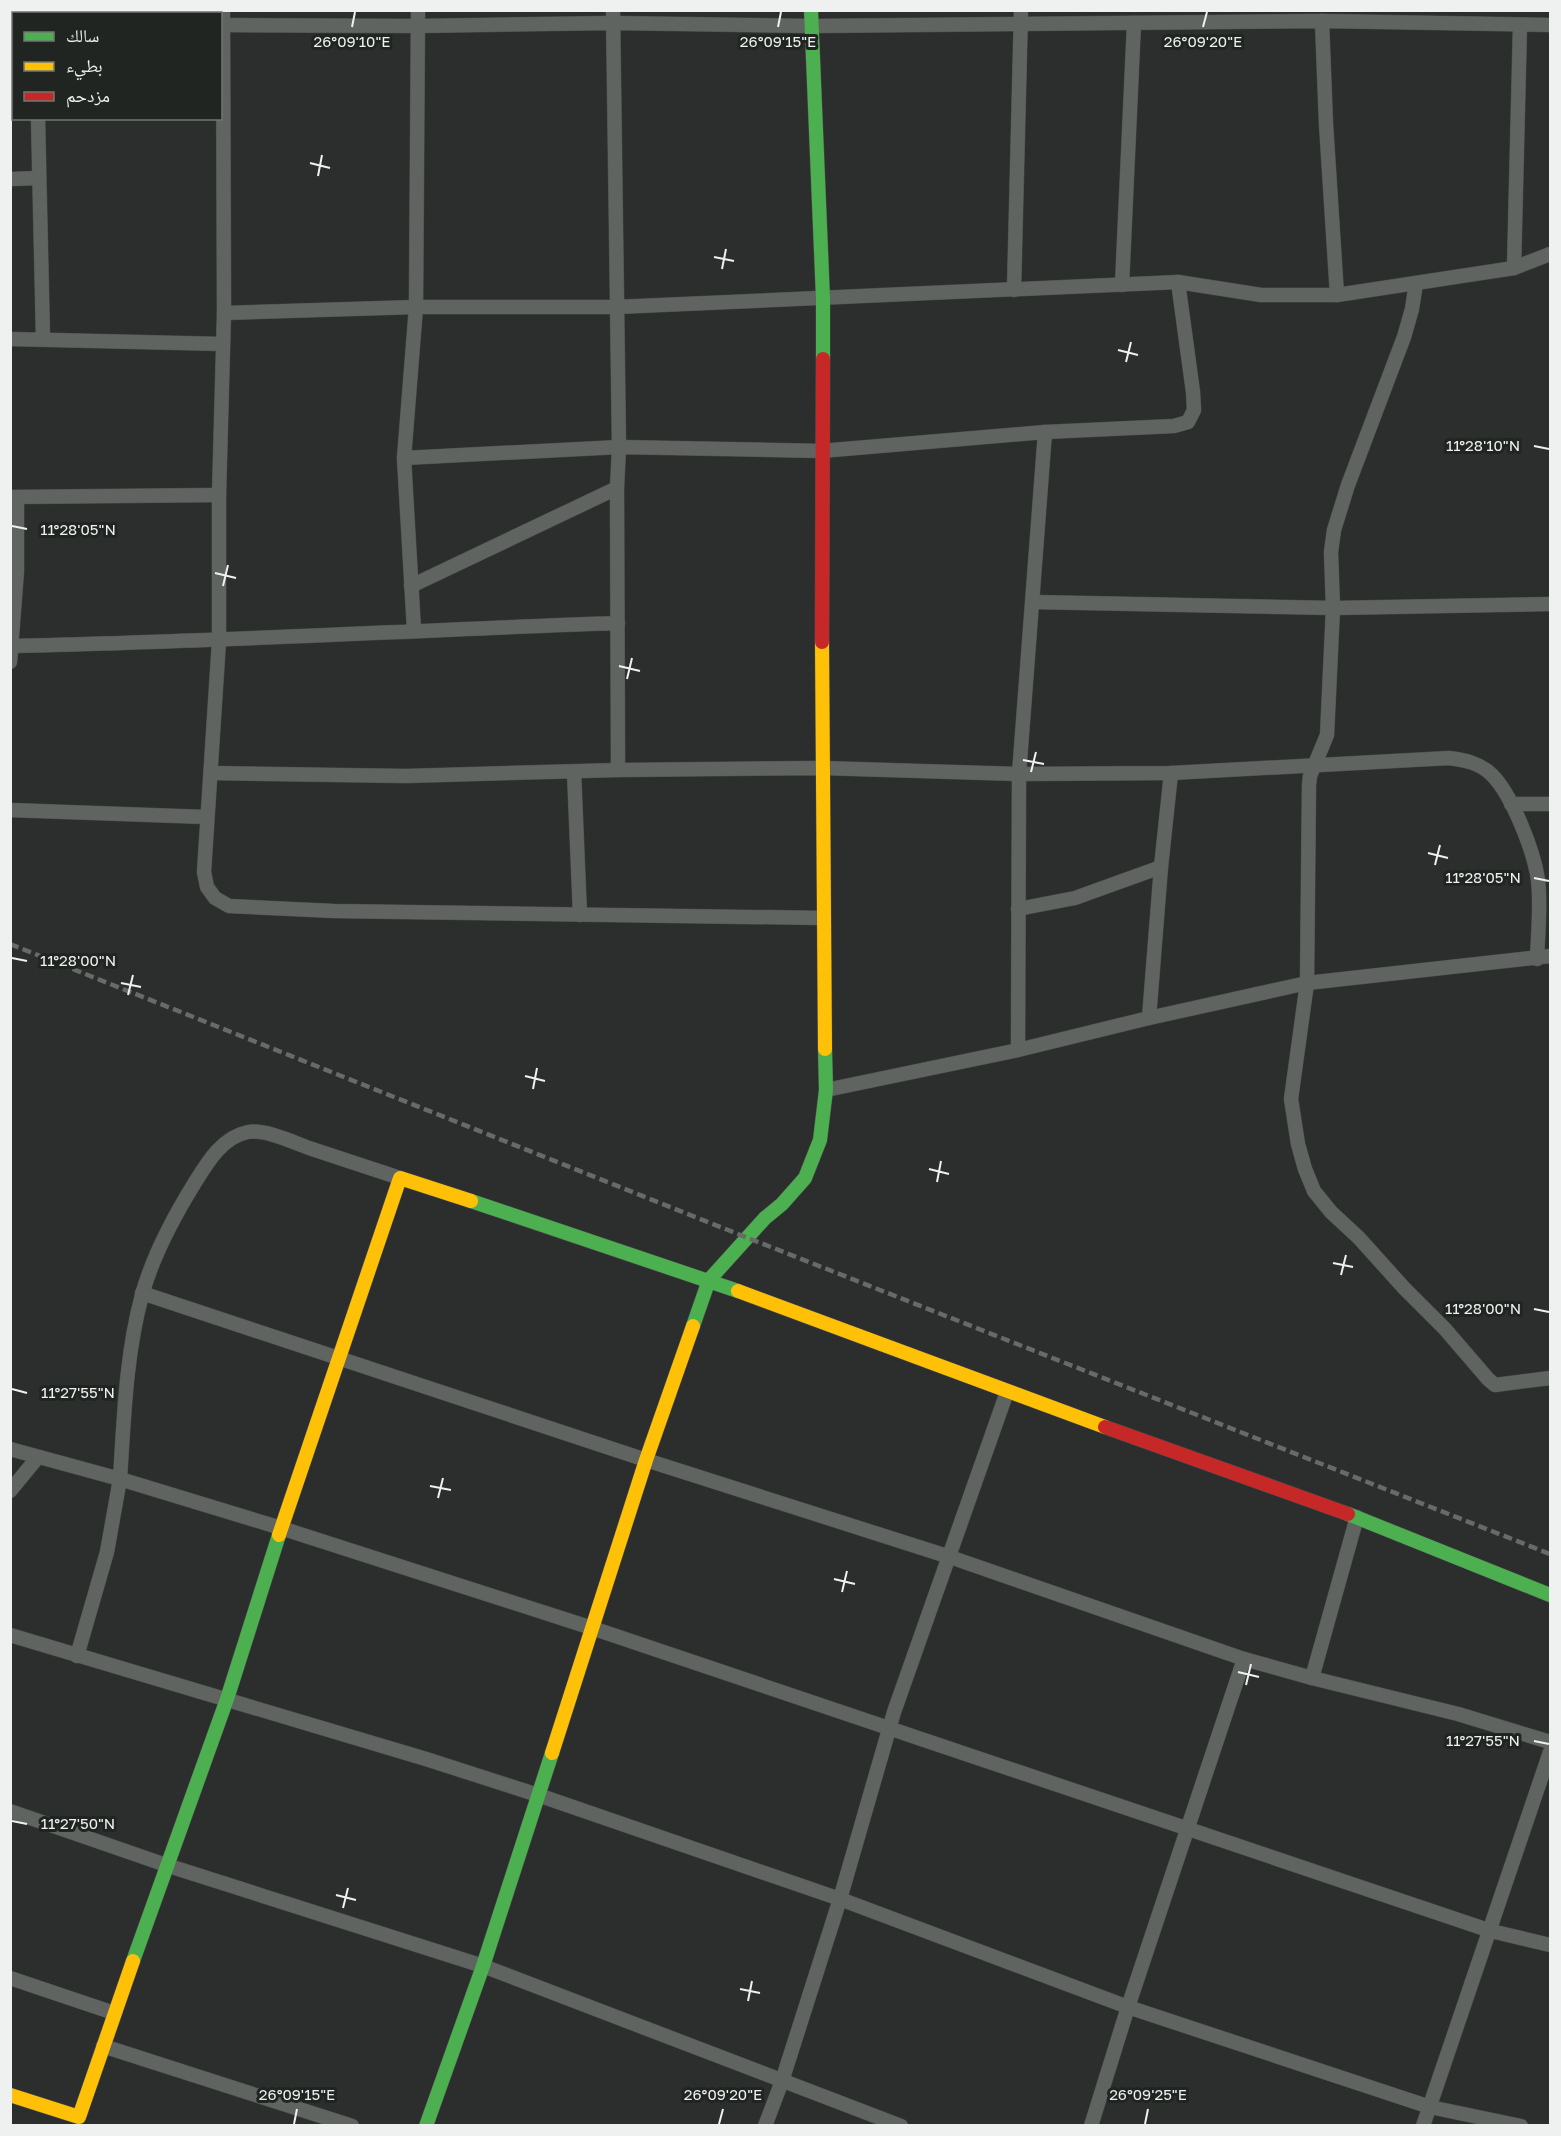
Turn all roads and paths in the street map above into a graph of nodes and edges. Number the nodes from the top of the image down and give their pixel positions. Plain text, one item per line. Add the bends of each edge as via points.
1 (223, 10) edge
2 (418, 10) edge
3 (811, 10) edge
4 (1348, 16) edge
5 (613, 17) edge
6 (1022, 17) edge
7 (1471, 17) edge
8 (1322, 21) junction
9 (1134, 23) junction
10 (222, 25) edge
11 (1520, 25) junction
12 (1551, 25) edge
13 (418, 26) junction
14 (811, 26) junction
15 (38, 120) edge
16 (39, 178) junction
17 (10, 179) edge
18 (1551, 254) edge
19 (1514, 268) junction
20 (1178, 282) junction
21 (1416, 283) junction
22 (1122, 285) junction
23 (1014, 290) junction
24 (1336, 295) junction
25 (822, 299) junction
26 (416, 307) junction
27 (616, 307) junction
28 (224, 312) junction
29 (10, 339) edge
30 (43, 339) junction
31 (223, 344) junction
32 (1045, 432) junction
33 (619, 447) junction
34 (821, 451) junction
35 (404, 458) junction
36 (617, 488) junction
37 (219, 495) junction
38 (14, 497) edge
39 (411, 586) junction
40 (1033, 602) junction
41 (1551, 604) edge
42 (1333, 608) junction
43 (618, 623) junction
44 (414, 630) junction
45 (219, 641) junction
46 (11, 646) edge
47 (10, 662) edge
48 (1314, 766) junction
49 (822, 768) junction
50 (618, 770) junction
51 (574, 772) junction
52 (211, 773) junction
53 (1171, 773) junction
54 (1018, 774) junction
55 (1512, 804) junction
56 (1551, 804) edge
57 (10, 810) edge
58 (206, 817) junction
59 (1161, 867) junction
60 (1018, 909) junction
61 (580, 915) junction
62 (824, 918) junction
63 (1544, 957) edge
64 (1306, 983) junction
65 (1149, 1018) junction
66 (1018, 1050) junction
67 (826, 1090) junction
68 (400, 1178) junction
69 (709, 1280) junction
70 (142, 1293) junction
71 (340, 1358) junction
72 (1551, 1378) edge
73 (1007, 1392) junction
74 (10, 1449) edge
75 (38, 1456) junction
76 (646, 1460) junction
77 (120, 1479) junction
78 (10, 1491) edge
79 (1356, 1517) junction
80 (281, 1528) junction
81 (950, 1557) junction
82 (1551, 1595) edge
83 (592, 1628) junction
84 (10, 1635) edge
85 (77, 1656) junction
86 (1244, 1659) junction
87 (1311, 1678) junction
88 (227, 1699) junction
89 (889, 1729) junction
90 (1551, 1743) edge
91 (1551, 1752) edge
92 (538, 1794) junction
93 (10, 1811) edge
94 (1187, 1828) junction
95 (166, 1865) junction
96 (840, 1899) junction
97 (1491, 1931) junction
98 (1551, 1945) edge
99 (483, 1965) junction
100 (10, 1978) edge
101 (1128, 2007) junction
102 (114, 2013) junction
103 (103, 2046) junction
104 (782, 2081) junction
105 (10, 2095) edge
106 (1430, 2107) junction
107 (78, 2121) edge
108 (352, 2126) edge
109 (426, 2126) edge
110 (765, 2126) edge
111 (901, 2126) edge
112 (1091, 2126) edge
113 (1423, 2126) edge
114 (1521, 2126) edge

1 - 10 street
2 - 13 street
3 - 14 main road
4 - 7 street
4 - 8 street
5 - 13 street
5 - 14 street
5 - 27 street
6 - 9 street
6 - 14 street
6 - 23 street
7 - 11 street
8 - 9 street
8 - 24 street
9 - 22 street
10 - 13 street
10 - 28 street
11 - 12 street
11 - 19 street
13 - 26 street
14 - 25 main road
15 - 16 street
16 - 17 street
16 - 30 street
18 - 19 street
19 - 21 street
20 - 22 street
20 - 24 street via 1261,296
20 - 32 street via 1193,392 1194,410 1188,422 1158,428
21 - 24 street
21 - 42 street via 1404,337 1334,530
22 - 23 street
23 - 25 street
25 - 27 street
25 - 34 main road
26 - 27 street
26 - 28 street
26 - 35 street
27 - 33 street
28 - 31 street
29 - 30 street
30 - 31 street
31 - 37 street
32 - 34 street
32 - 40 street
33 - 34 street
33 - 35 street
33 - 36 street
34 - 49 main road
35 - 39 street
36 - 39 street
36 - 43 street
37 - 38 street
37 - 45 street
38 - 46 street via 16,571
39 - 44 street
40 - 42 street
40 - 54 street
41 - 42 street
42 - 48 street via 1327,735
43 - 44 street
43 - 50 street
44 - 45 street
45 - 46 street
45 - 52 street
46 - 47 street
48 - 53 street
48 - 55 street via 1464,759 1492,775
48 - 64 street via 1308,793
49 - 50 street
49 - 54 street
49 - 62 main road
50 - 51 street
51 - 52 street via 406,776
51 - 61 street
52 - 58 street
53 - 54 street
53 - 59 street
54 - 60 street
55 - 56 street
55 - 63 street via 1538,881
57 - 58 street
58 - 61 street via 207,887 215,898 229,906
59 - 60 street via 1075,898
59 - 65 street
60 - 66 street
61 - 62 street
62 - 67 main road
63 - 64 street
64 - 65 street
64 - 72 street via 1291,1099 1298,1144 1314,1191 1495,1385
65 - 66 street
66 - 67 street
67 - 69 main road via 820,1140 805,1178
68 - 69 main road
68 - 70 street via 273,1136 250,1132 232,1138 218,1150 178,1209
68 - 71 main road
69 - 73 main road
69 - 76 main road
70 - 71 street
70 - 77 street via 127,1380
71 - 76 street
71 - 80 main road
73 - 79 main road
73 - 81 street
74 - 75 street
75 - 77 street
75 - 78 street
76 - 81 street
76 - 83 main road
77 - 80 street
77 - 85 street via 107,1552
79 - 82 main road
79 - 87 street
80 - 83 street
80 - 88 main road
81 - 86 street
81 - 89 street
83 - 89 street
83 - 92 main road
84 - 85 street
85 - 88 street
86 - 87 street
86 - 94 street
87 - 90 street via 1458,1714
88 - 92 street
88 - 95 main road
89 - 94 street
89 - 96 street
91 - 97 street
92 - 96 street
92 - 99 main road
93 - 95 street
94 - 97 street
94 - 101 street
95 - 99 street
95 - 102 main road
96 - 101 street
96 - 104 street
97 - 98 street
97 - 106 street
99 - 104 street
99 - 109 main road
100 - 102 street
101 - 106 street
101 - 112 street
102 - 103 main road
103 - 107 main road
103 - 108 street
104 - 110 street
104 - 111 street
105 - 107 main road
106 - 113 street
106 - 114 street

